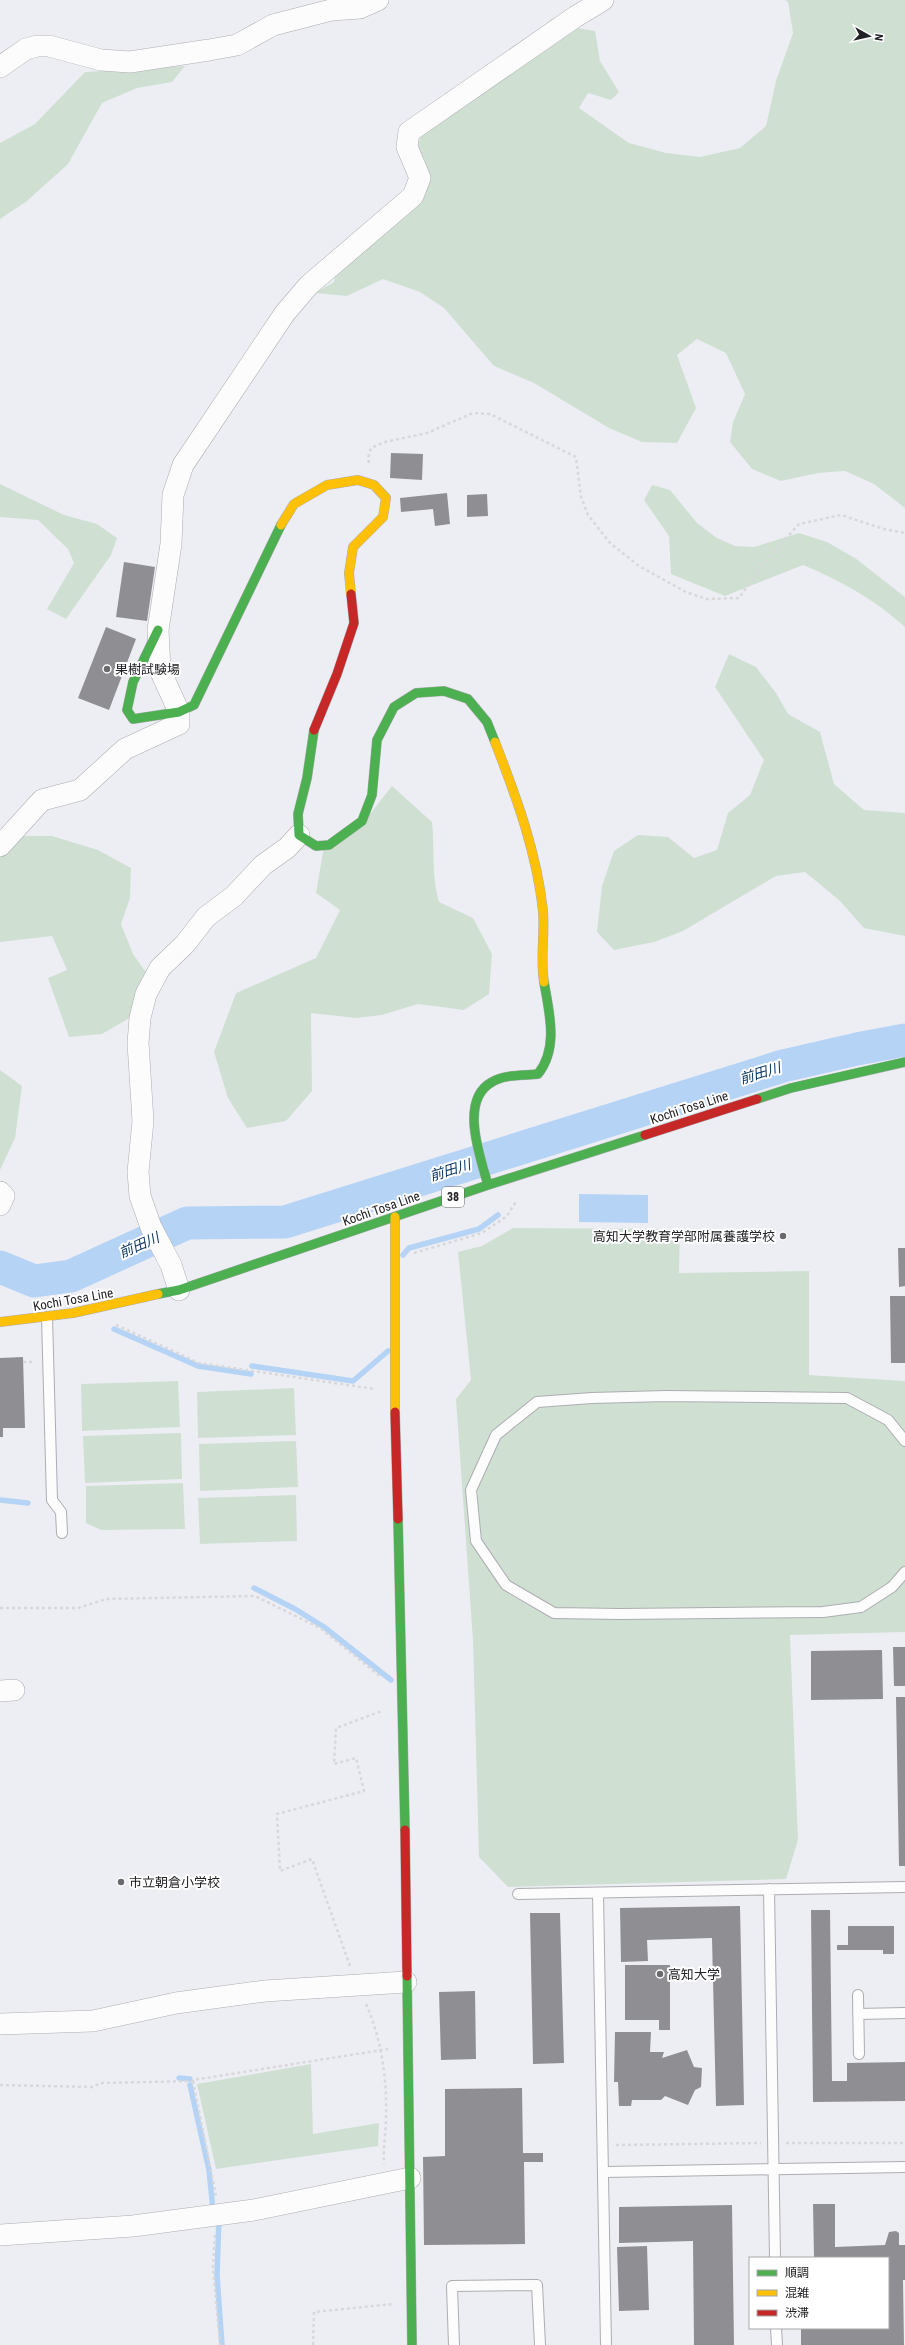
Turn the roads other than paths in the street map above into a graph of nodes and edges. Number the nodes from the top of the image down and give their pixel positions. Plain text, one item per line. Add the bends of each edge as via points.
1 (378, 0) edge
2 (603, 0) edge
3 (0, 67) edge
4 (158, 630) junction
5 (179, 712) junction
6 (299, 834) junction
7 (0, 846) edge
8 (905, 1062) edge
9 (488, 1186) junction
10 (0, 1192) edge
11 (0, 1205) edge
12 (395, 1217) junction
13 (178, 1290) junction
14 (48, 1317) junction
15 (0, 1322) edge
16 (905, 1441) edge
17 (62, 1532) dead end
18 (905, 1572) edge
19 (905, 1887) edge
20 (769, 1889) junction
21 (598, 1893) junction
22 (518, 1894) dead end
23 (406, 1982) junction
24 (858, 1995) dead end
25 (905, 2013) edge
26 (858, 2014) junction
27 (0, 2024) edge
28 (859, 2054) dead end
29 (905, 2168) edge
30 (774, 2169) junction
31 (604, 2172) junction
32 (410, 2178) junction
33 (0, 2235) edge
34 (775, 2257) edge
35 (776, 2329) edge
36 (412, 2345) edge
37 (454, 2345) edge
38 (540, 2345) edge
39 (606, 2345) edge
40 (777, 2345) edge

1 - 3 street via 360,8 331,10 274,26 237,45 209,50 130,62 101,60 49,46 37,46 26,49
2 - 4 street via 409,132 408,148 420,178 413,196 309,285 285,313 183,465 173,495 171,544
4 - 5 street via 160,670
4 - 5 street via 133,682 127,710 133,719
5 - 6 street via 194,705 274,538 294,504 327,485 358,480 374,485 386,498 383,517 353,547 349,573 354,623 338,674 314,729 307,778 298,814
5 - 7 street via 179,724 125,749 80,790 42,800
6 - 9 street via 316,846 329,845 362,821 372,795 377,740 394,707 416,693 444,691 468,699 487,722 511,783 537,870 543,913 542,971 551,1023 550,1049 546,1064 538,1074 492,1082 476,1097 473,1120
6 - 13 street via 287,848 263,865 234,896 206,918 160,968 146,994 140,1018 138,1043 143,1121 138,1172 140,1196 151,1227 171,1266
8 - 9 street, Kochi Tosa Line / 38 via 791,1088
9 - 12 street, Kochi Tosa Line / 38
10 - 11 street via 4,1196
12 - 13 street, Kochi Tosa Line / 38
12 - 23 street via 395,1392
13 - 14 street, Kochi Tosa Line / 38
14 - 15 street, Kochi Tosa Line / 38
14 - 17 lane via 52,1500 61,1512
16 - 18 lane via 888,1420 847,1398 666,1396 537,1402 496,1435 471,1490 476,1541 506,1585 554,1613 823,1612 861,1607 892,1587
19 - 20 lane
20 - 21 lane
20 - 30 lane
21 - 22 lane
21 - 31 lane
23 - 27 street via 264,1991 184,2002 93,2021
23 - 32 street
24 - 26 lane
25 - 26 lane
26 - 28 lane
29 - 30 lane
30 - 31 lane
30 - 34 lane
31 - 39 lane
32 - 33 street via 254,2210 133,2226
32 - 36 street
35 - 40 lane
37 - 38 lane via 452,2286 537,2285

